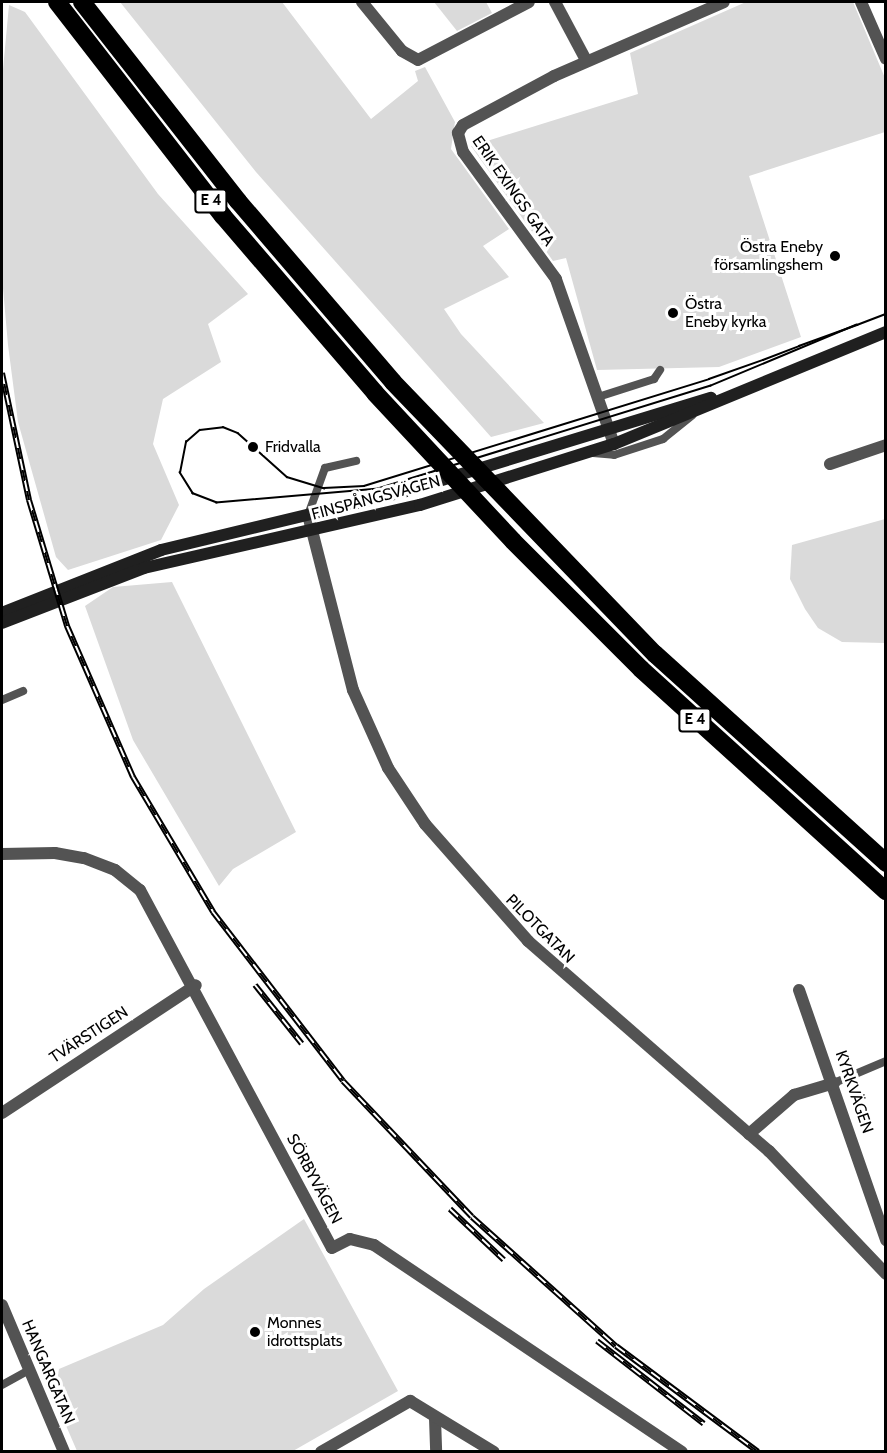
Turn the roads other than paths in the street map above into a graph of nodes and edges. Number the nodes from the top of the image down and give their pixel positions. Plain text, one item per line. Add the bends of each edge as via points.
1 (57, 2) edge
2 (82, 2) edge
3 (362, 2) edge
4 (530, 2) edge
5 (555, 2) edge
6 (724, 2) edge
7 (861, 2) edge
8 (885, 59) edge
9 (586, 60) junction
10 (885, 332) edge
11 (660, 370) dead end
12 (753, 386) junction
13 (598, 397) junction
14 (695, 413) junction
15 (609, 430) junction
16 (614, 444) junction
17 (885, 445) edge
18 (589, 452) junction
19 (356, 461) dead end
20 (830, 464) dead end
21 (308, 515) junction
22 (312, 533) junction
23 (73, 586) junction
24 (3, 617) edge
25 (23, 691) dead end
26 (2, 700) edge
27 (2, 854) edge
28 (885, 862) edge
29 (885, 891) edge
30 (196, 985) junction
31 (799, 990) dead end
32 (885, 1061) edge
33 (834, 1083) junction
34 (2, 1113) edge
35 (749, 1134) junction
36 (885, 1240) edge
37 (884, 1267) edge
38 (2, 1305) edge
39 (29, 1370) junction
40 (2, 1385) edge
41 (435, 1418) junction
42 (64, 1452) edge
43 (321, 1452) edge
44 (436, 1452) edge
45 (494, 1452) edge
46 (682, 1452) edge

1 - 29 highway, E 4 via 224,216 375,393 513,541 641,669
2 - 28 highway, E 4 via 238,201 409,399 655,654
3 - 4 street via 412,59
5 - 9 street
6 - 9 street, ERIK EXINGS GATA
7 - 8 street
9 - 13 street, ERIK EXINGS GATA via 463,125 457,139 556,279
10 - 12 main road, FINSPÅNGSVÄGEN
11 - 13 lane via 654,379
12 - 14 main road, FINSPÅNGSVÄGEN
12 - 15 main road, FINSPÅNGSVÄGEN
13 - 15 street, ERIK EXINGS GATA
14 - 16 main road, FINSPÅNGSVÄGEN
14 - 18 lane via 663,439 614,455
15 - 16 street, ERIK EXINGS GATA
15 - 21 main road, FINSPÅNGSVÄGEN via 406,491
16 - 18 main road, FINSPÅNGSVÄGEN
17 - 20 street
18 - 22 main road, FINSPÅNGSVÄGEN via 420,505
19 - 21 lane via 325,468
21 - 22 street, PILOTGATAN
21 - 23 main road, FINSPÅNGSVÄGEN via 161,550
22 - 23 main road, FINSPÅNGSVÄGEN
22 - 35 street, PILOTGATAN via 343,662 363,716 388,768 425,824 466,876 563,975
23 - 24 main road, FINSPÅNGSVÄGEN
25 - 26 lane
27 - 30 street, SÖRBYVÄGEN via 68,854 130,879 151,904
30 - 34 street, TVÄRSTIGEN
30 - 46 street, SÖRBYVÄGEN via 332,1248 350,1239 374,1245
31 - 33 street, KYRKVÄGEN
32 - 33 lane
33 - 35 street via 794,1095
33 - 36 street, KYRKVÄGEN
35 - 37 street, PILOTGATAN
38 - 39 street, HANGARGATAN
39 - 40 lane
39 - 42 street, HANGARGATAN
41 - 43 street via 410,1401
41 - 44 street
41 - 45 street

